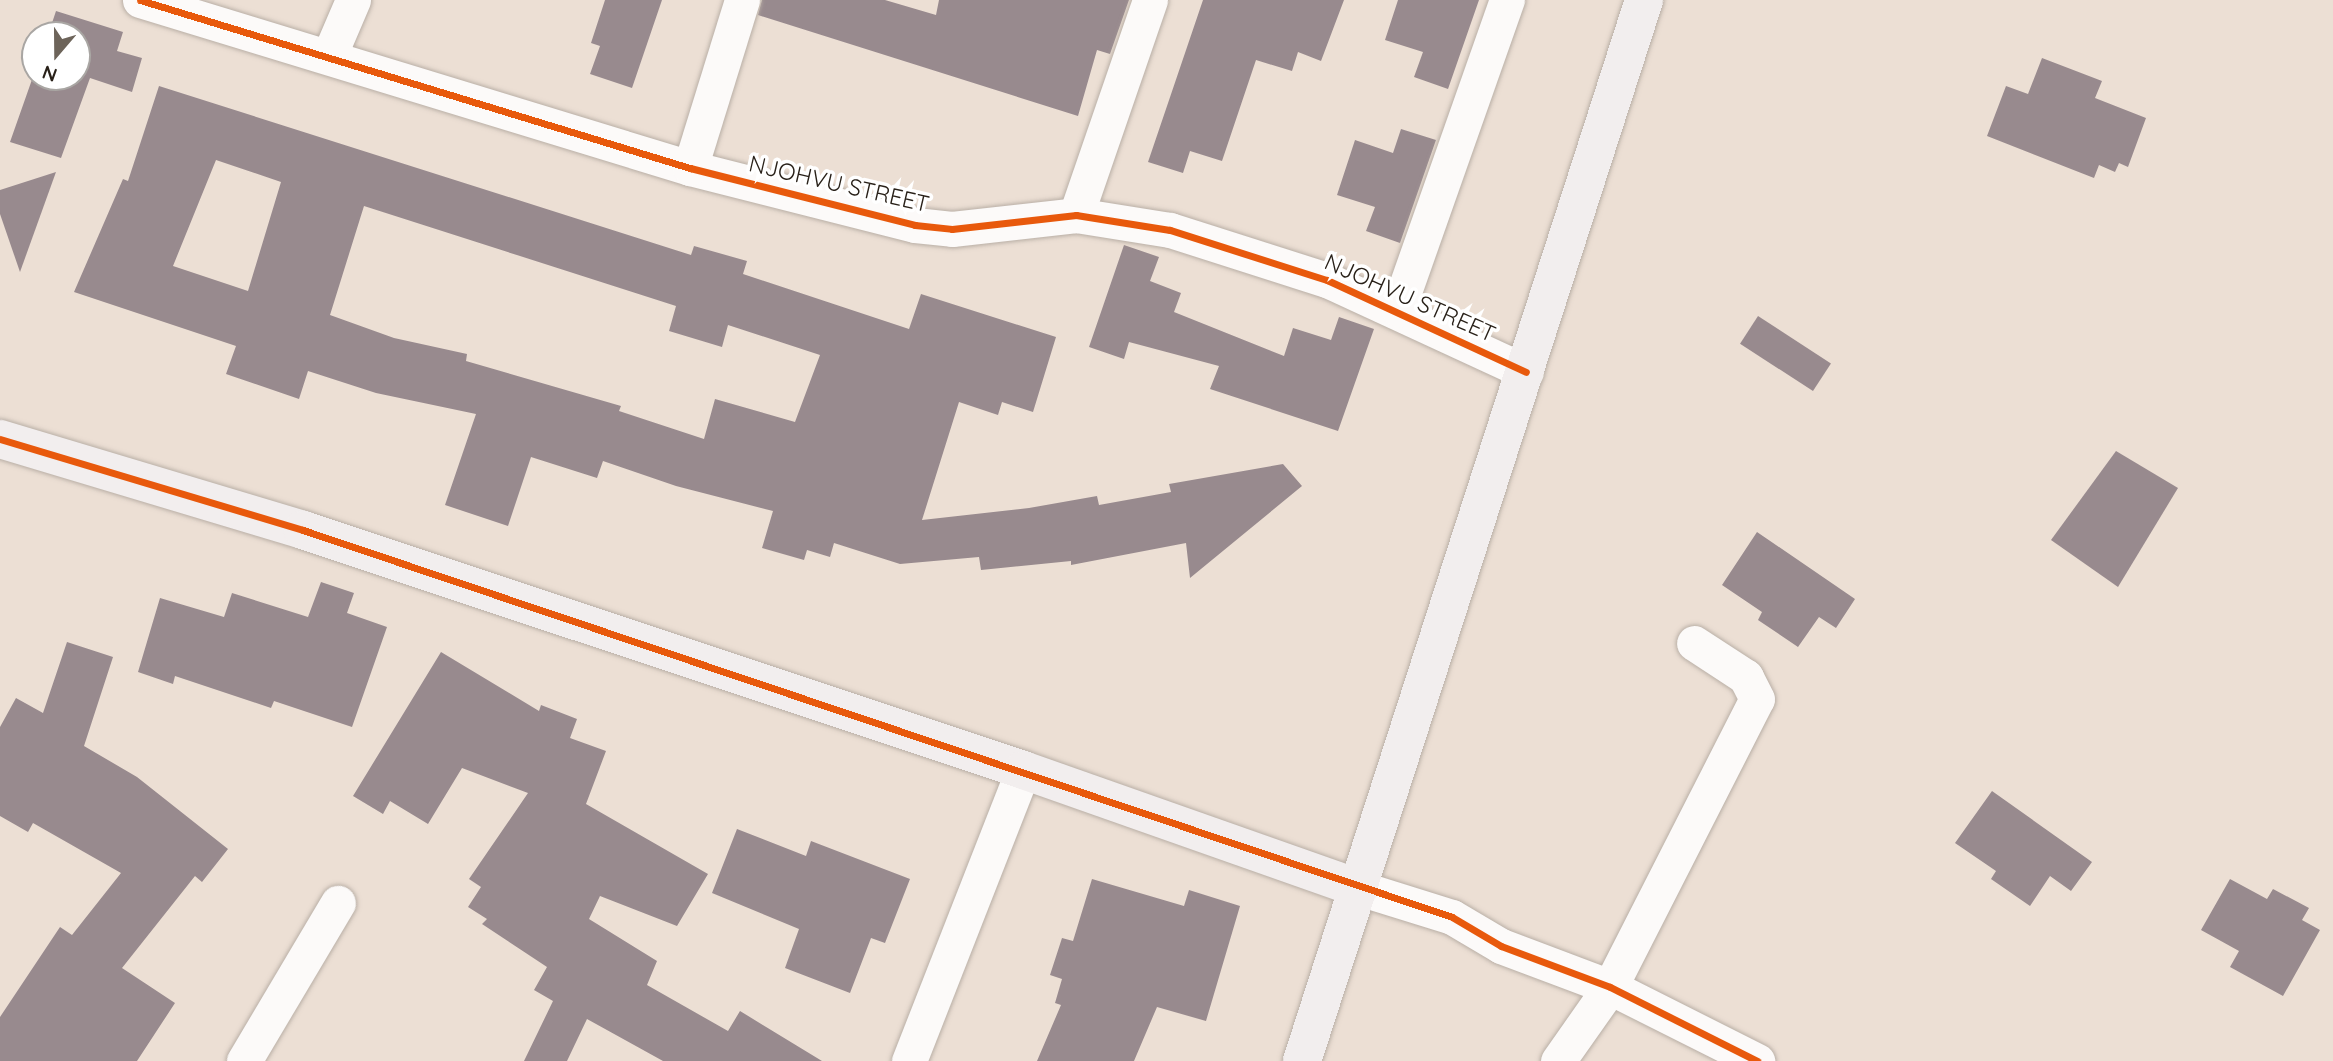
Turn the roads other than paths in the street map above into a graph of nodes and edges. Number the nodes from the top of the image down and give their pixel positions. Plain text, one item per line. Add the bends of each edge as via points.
1 (140, 0) edge
2 (353, 0) edge
3 (742, 0) edge
4 (1150, 0) edge
5 (1507, 0) edge
6 (1644, 0) edge
7 (329, 56) junction
8 (690, 168) junction
9 (1076, 215) junction
10 (1398, 309) junction
11 (1526, 372) junction
12 (0, 439) edge
13 (1694, 643) dead end
14 (1023, 771) junction
15 (1359, 888) junction
16 (338, 903) dead end
17 (1609, 987) junction
18 (244, 1061) edge
19 (908, 1061) edge
20 (1302, 1061) edge
21 (1558, 1061) edge
22 (1757, 1061) edge

1 - 7 street, NJOHVU STREET
2 - 7 street
3 - 8 street
4 - 9 street
5 - 10 street
6 - 11 street
7 - 8 street, NJOHVU STREET
8 - 9 street, NJOHVU STREET via 915,225 980,227
9 - 10 street, NJOHVU STREET via 1170,230 1327,279
10 - 11 street, NJOHVU STREET
11 - 15 street
12 - 14 street via 303,530
13 - 17 street via 1746,677 1757,699
14 - 15 street
14 - 19 street
15 - 17 street via 1452,917 1501,946
15 - 20 street
16 - 18 street
17 - 21 street
17 - 22 street

